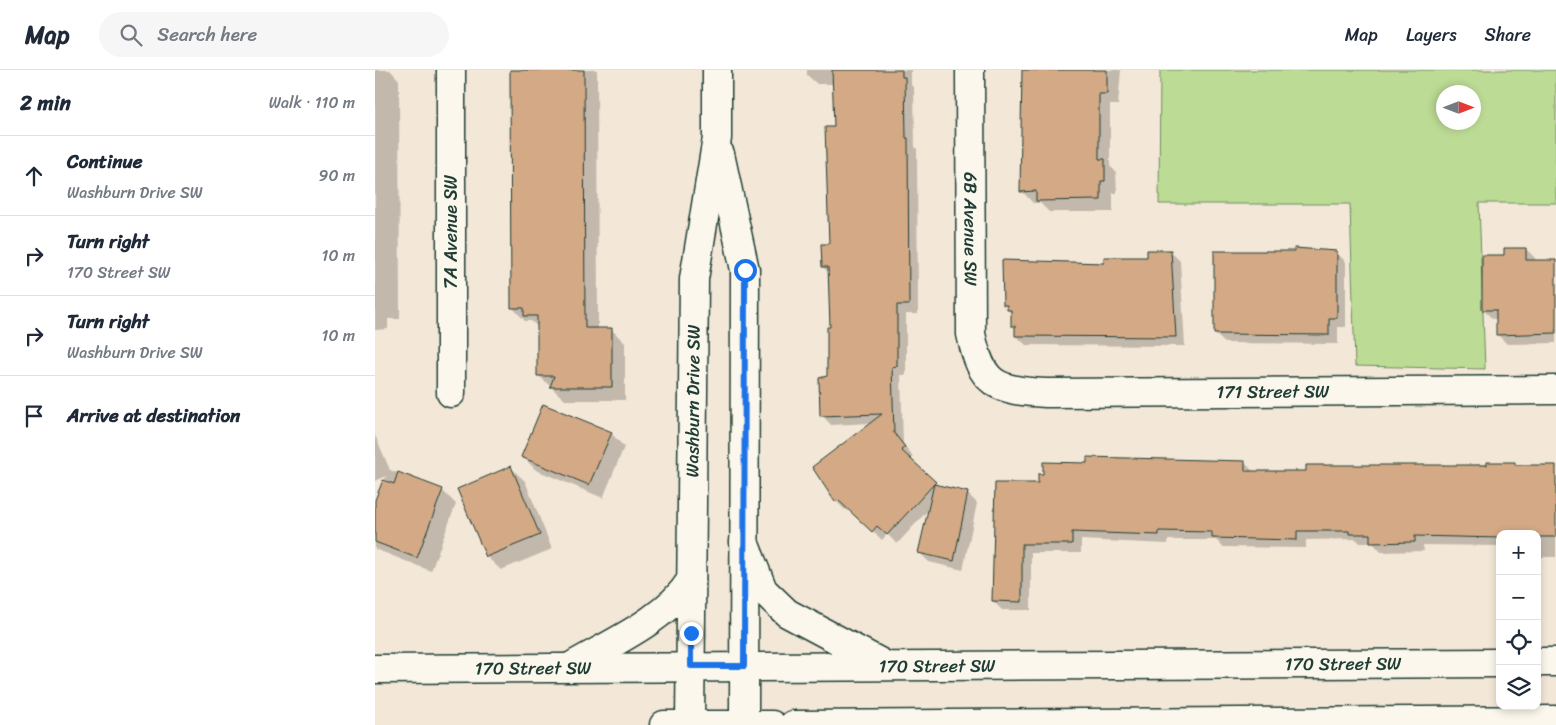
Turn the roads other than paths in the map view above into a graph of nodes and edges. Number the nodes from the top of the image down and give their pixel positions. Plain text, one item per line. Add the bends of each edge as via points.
1 (451, 70) edge
2 (717, 70) edge
3 (969, 70) edge
4 (717, 138) junction
5 (992, 382) joint
6 (1556, 390) edge
7 (451, 394) dead end
8 (744, 542) junction
9 (691, 580) junction
10 (1496, 662) edge
11 (1541, 662) edge
12 (1556, 662) edge
13 (571, 666) junction
14 (691, 666) junction
15 (744, 666) junction
16 (888, 667) junction
17 (375, 668) edge
18 (1556, 720) edge
19 (744, 724) edge
20 (681, 725) edge
21 (772, 725) edge
22 (793, 725) edge

1 - 7 street, 7A Avenue SW
2 - 4 street, Washburn Drive SW
3 - 5 street, 6B Avenue SW via 971,334 983,372
4 - 8 street, Washburn Drive SW via 745,270
4 - 9 street, Washburn Drive SW via 694,279
5 - 6 street, 171 Street SW via 1024,392 1046,394
8 - 15 street, Washburn Drive SW
8 - 16 street via 763,590 787,613
9 - 13 street via 683,593 644,624
9 - 14 street, Washburn Drive SW
10 - 16 street, 170 Street SW
11 - 12 street
13 - 14 street, 170 Street SW
13 - 17 street, 170 Street SW
14 - 15 street, 170 Street SW
14 - 20 street, Washburn Drive SW
15 - 16 street, 170 Street SW
15 - 19 street, Washburn Drive SW
18 - 22 street
19 - 20 street
19 - 21 street

